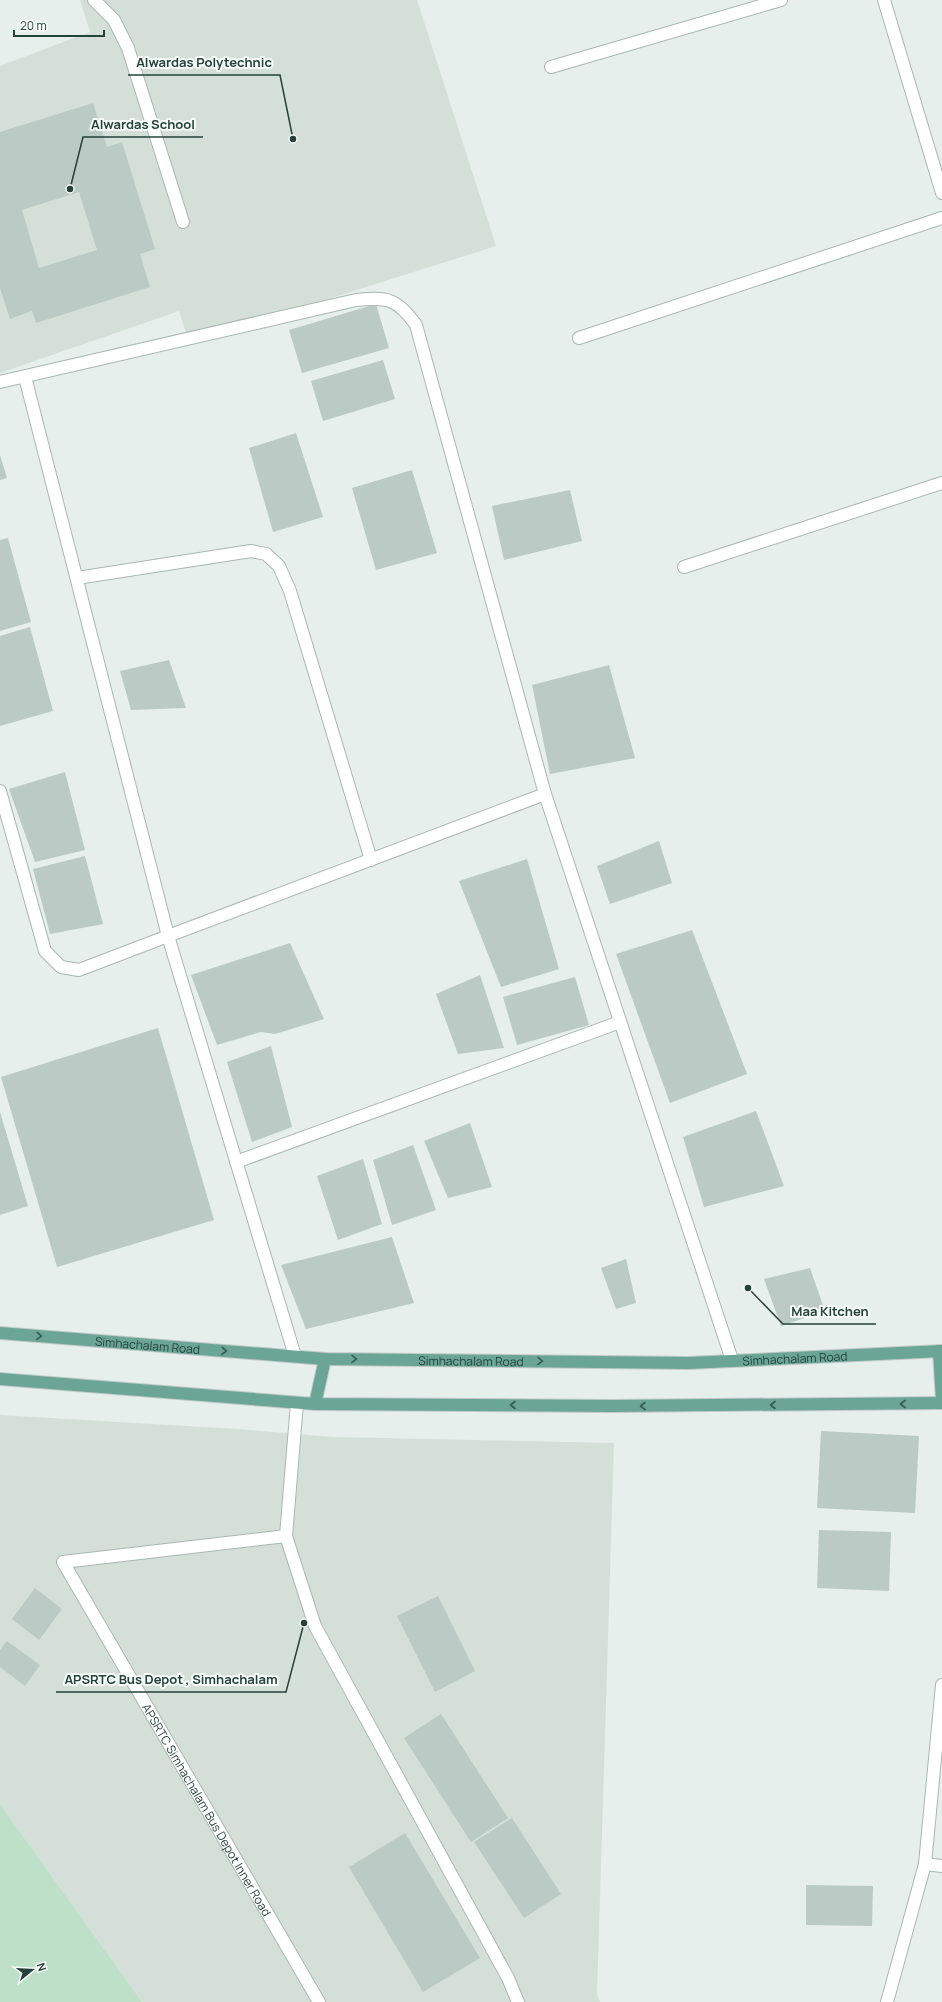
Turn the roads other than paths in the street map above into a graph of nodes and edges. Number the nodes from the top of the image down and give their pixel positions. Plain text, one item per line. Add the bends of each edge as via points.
1 (94, 0) edge
2 (781, 0) edge
3 (884, 0) edge
4 (551, 67) dead end
5 (942, 193) edge
6 (942, 218) edge
7 (182, 222) dead end
8 (579, 338) dead end
9 (25, 377) junction
10 (0, 382) edge
11 (942, 483) edge
12 (684, 567) dead end
13 (77, 578) junction
14 (0, 791) edge
15 (545, 794) junction
16 (371, 860) junction
17 (168, 936) junction
18 (620, 1022) junction
19 (236, 1162) junction
20 (0, 1333) edge
21 (941, 1351) edge
22 (295, 1356) junction
23 (325, 1359) junction
24 (732, 1360) junction
25 (0, 1379) edge
26 (942, 1402) edge
27 (297, 1403) junction
28 (315, 1404) junction
29 (286, 1536) junction
30 (942, 1685) edge
31 (925, 1864) junction
32 (942, 1866) edge
33 (319, 2002) edge
34 (518, 2002) edge
35 (887, 2002) edge

1 - 7 street via 114,20 128,48
2 - 4 street
3 - 5 street
6 - 8 street
9 - 10 street
9 - 13 street
9 - 15 street via 356,300 389,300 404,309 416,325
11 - 12 street
13 - 16 street via 251,551 266,554 279,566 290,591
13 - 17 street
14 - 17 street via 45,951 61,967 79,970
15 - 16 street
15 - 18 street
16 - 17 street
17 - 19 street
18 - 19 street
18 - 24 street
19 - 22 street
20 -> 22 main road, Simhachalam Road
21 - 24 main road, Simhachalam Road
21 - 26 main road
22 - 23 main road, Simhachalam Road
23 -> 24 main road, Simhachalam Road via 688,1362
23 - 28 main road
25 - 27 main road
26 -> 28 main road via 612,1406
27 - 28 main road
27 - 29 street
29 - 33 street, APSRTC Simhachalam Bus Depot Inner Road via 63,1562
29 - 34 street via 315,1626 504,1971
30 - 31 street
31 - 32 street
31 - 35 street

